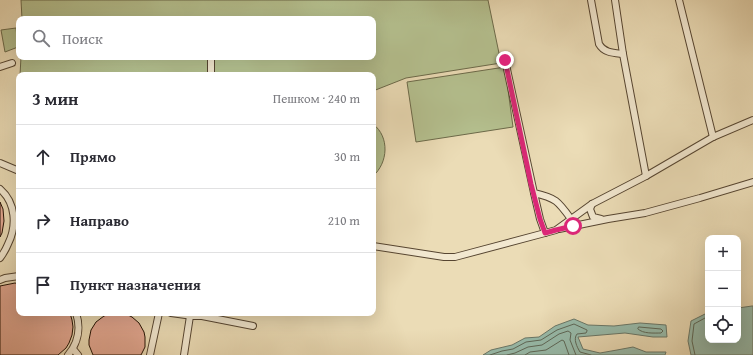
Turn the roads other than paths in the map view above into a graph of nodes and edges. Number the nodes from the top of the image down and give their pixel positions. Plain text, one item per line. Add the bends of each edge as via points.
1 (591, 0) edge
2 (615, 0) edge
3 (679, 0) edge
4 (623, 54) junction
5 (211, 60) edge
6 (505, 60) dead end
7 (12, 63) dead end
8 (0, 67) edge
9 (211, 72) edge
10 (753, 120) edge
11 (713, 137) junction
12 (0, 163) edge
13 (16, 170) edge
14 (646, 176) junction
15 (753, 182) edge
16 (0, 189) edge
17 (534, 193) junction
18 (592, 204) junction
19 (608, 219) junction
20 (571, 220) junction
21 (556, 230) junction
22 (545, 233) junction
23 (376, 247) edge
24 (0, 258) edge
25 (16, 276) edge
26 (0, 280) edge
27 (77, 316) edge
28 (158, 316) edge
29 (190, 316) joint
30 (254, 326) dead end
31 (73, 349) junction
32 (68, 355) edge
33 (78, 355) edge
34 (150, 355) edge
35 (184, 355) edge

1 - 4 street via 601,48
2 - 4 street
3 - 11 street
4 - 14 street
5 - 9 street
6 - 17 street
7 - 8 street
10 - 11 street
11 - 14 street
12 - 13 street
14 - 18 street
15 - 19 street via 645,214
16 - 24 street via 12,205 14,227
17 - 20 street via 554,199
17 - 22 street
18 - 19 street via 590,209 593,217
18 - 20 street
19 - 21 street
20 - 21 street
21 - 22 street
22 - 23 street via 444,258
25 - 26 street
27 - 31 street via 78,331
28 - 34 street
29 - 30 street
29 - 35 street
31 - 32 street
31 - 33 street

